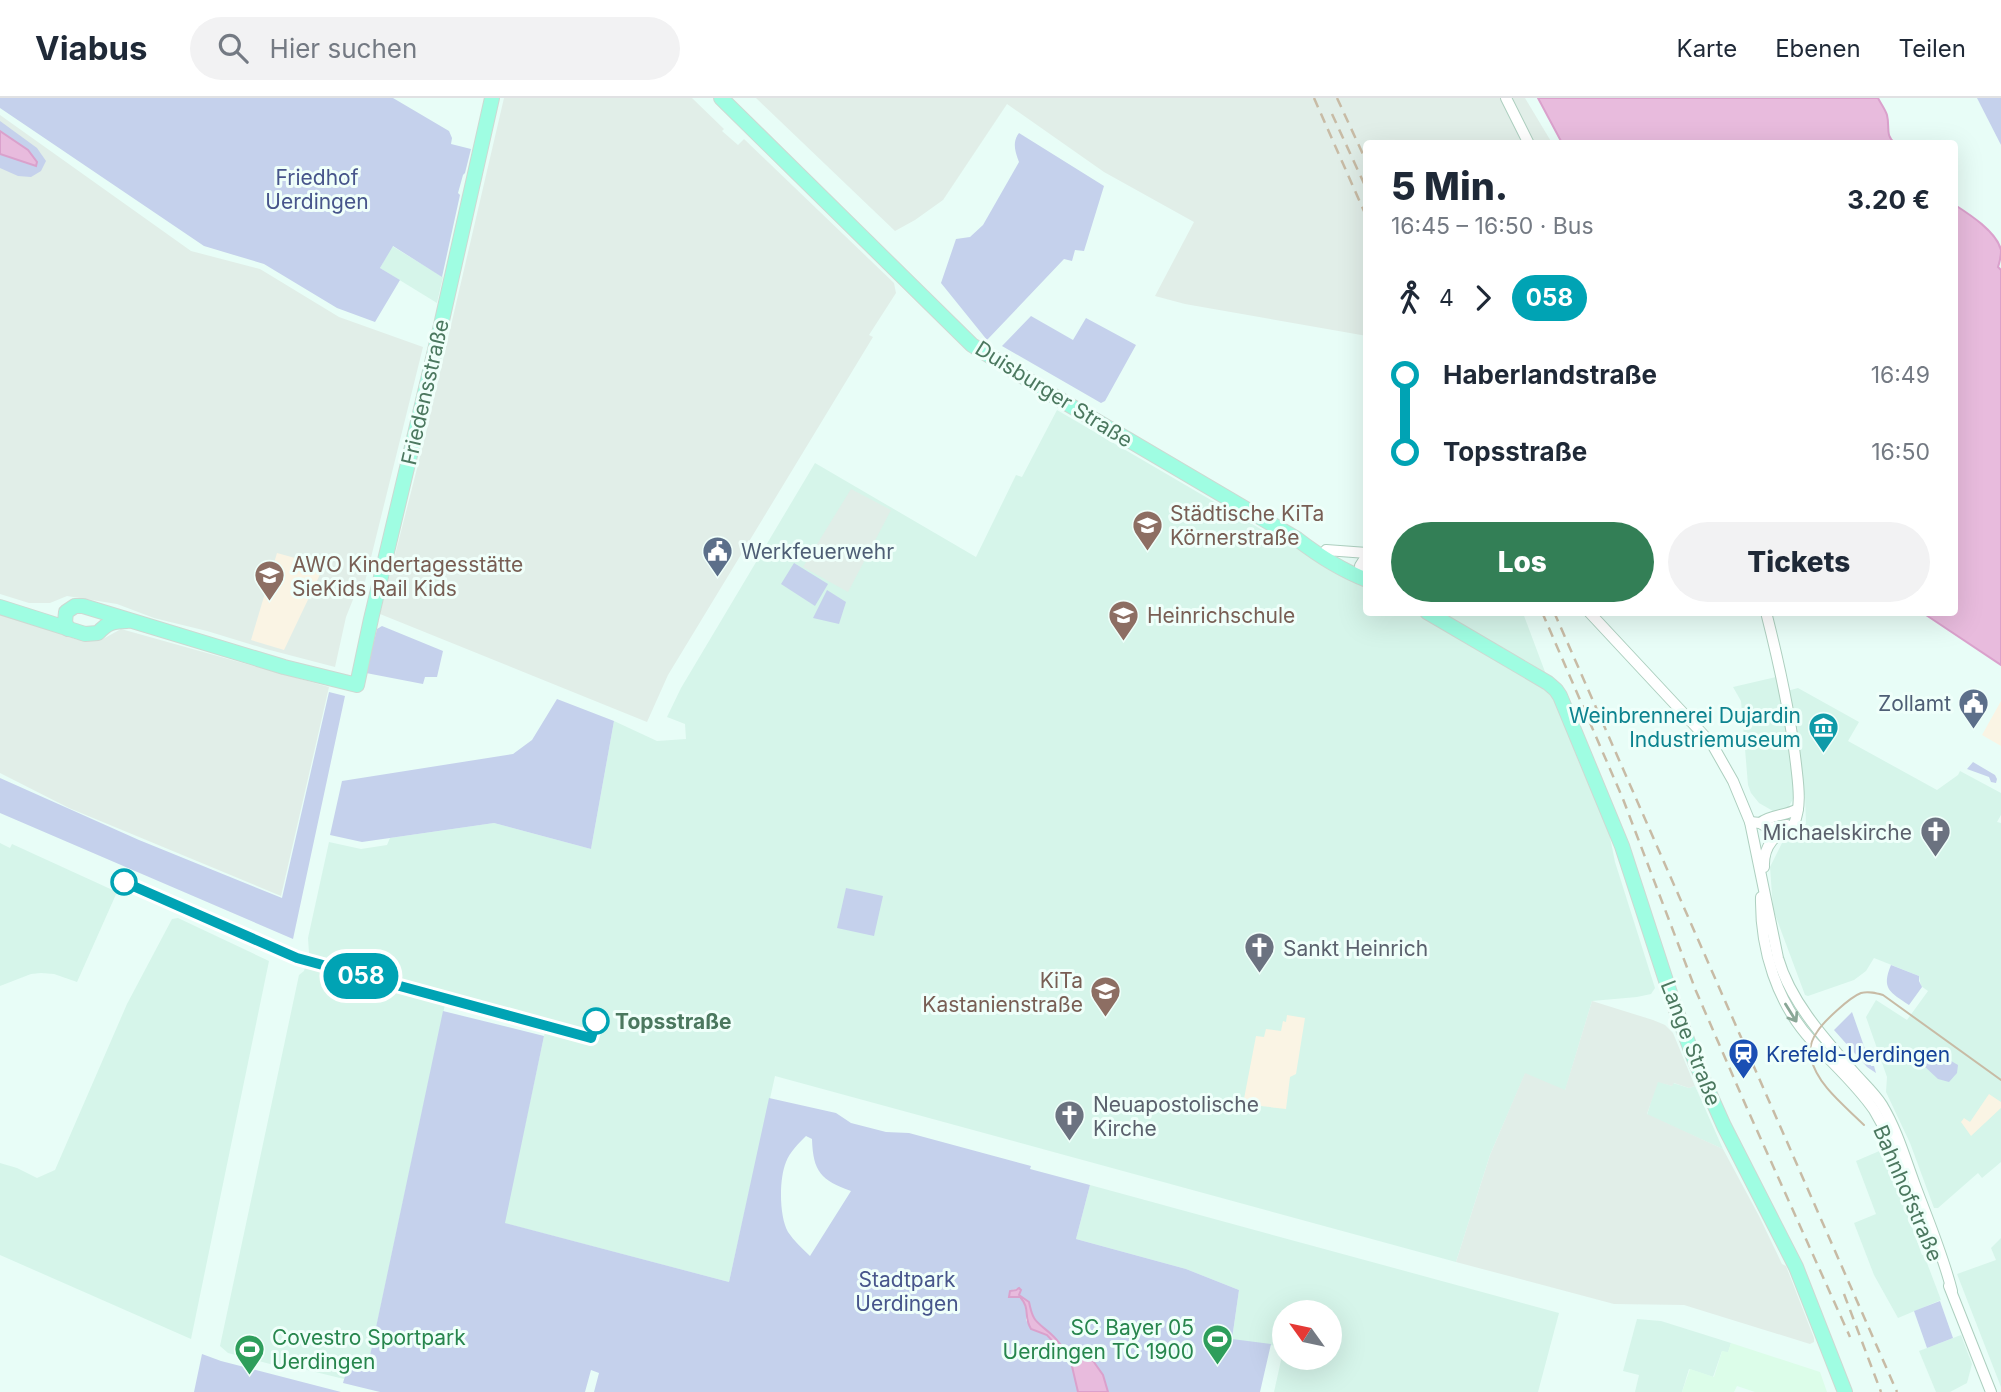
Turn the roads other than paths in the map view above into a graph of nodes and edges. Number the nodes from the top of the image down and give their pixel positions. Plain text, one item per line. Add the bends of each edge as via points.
1 (492, 98) edge
2 (721, 98) edge
3 (1506, 98) edge
4 (1527, 140) edge
5 (1297, 539) junction
6 (1326, 550) junction
7 (1363, 554) edge
8 (1363, 577) edge
9 (1363, 577) edge
10 (0, 607) edge
11 (100, 611) junction
12 (1434, 616) edge
13 (1593, 616) edge
14 (1767, 616) edge
15 (128, 621) junction
16 (66, 623) junction
17 (98, 633) junction
18 (1798, 809) junction
19 (1755, 822) junction
20 (1794, 824) junction
21 (1762, 877) junction
22 (1765, 891) junction
23 (1952, 1291) junction
24 (1988, 1391) edge
25 (1845, 1392) edge

1 - 15 main road, Friedensstraße via 357,685
2 - 5 main road, Duisburger Straße via 972,345
3 - 4 street
5 - 6 main road
5 - 8 main road, Duisburger Straße via 1343,570
6 - 7 street
6 - 9 main road
10 - 16 main road
11 - 15 main road
11 - 16 main road via 69,608
11 - 17 main road via 103,621
12 - 25 main road, Lange Straße via 1554,687 1560,696 1618,837 1695,1061 1796,1267
13 - 19 street, Bahnhofstraße via 1717,751
14 - 18 street via 1791,725
15 - 17 main road via 114,621
16 - 17 main road via 85,634
18 - 19 street
18 - 20 street
19 - 20 street via 1768,828
19 - 21 street, Bahnhofstraße
20 - 22 street via 1766,848
21 - 22 street, Bahnhofstraße
21 -> 23 street, Bahnhofstraße via 1764,936 1780,994 1804,1032 1874,1110
22 - 23 street, Bahnhofstraße via 1785,978 1818,1029 1882,1105 1902,1148
23 - 24 street, Bahnhofstraße

